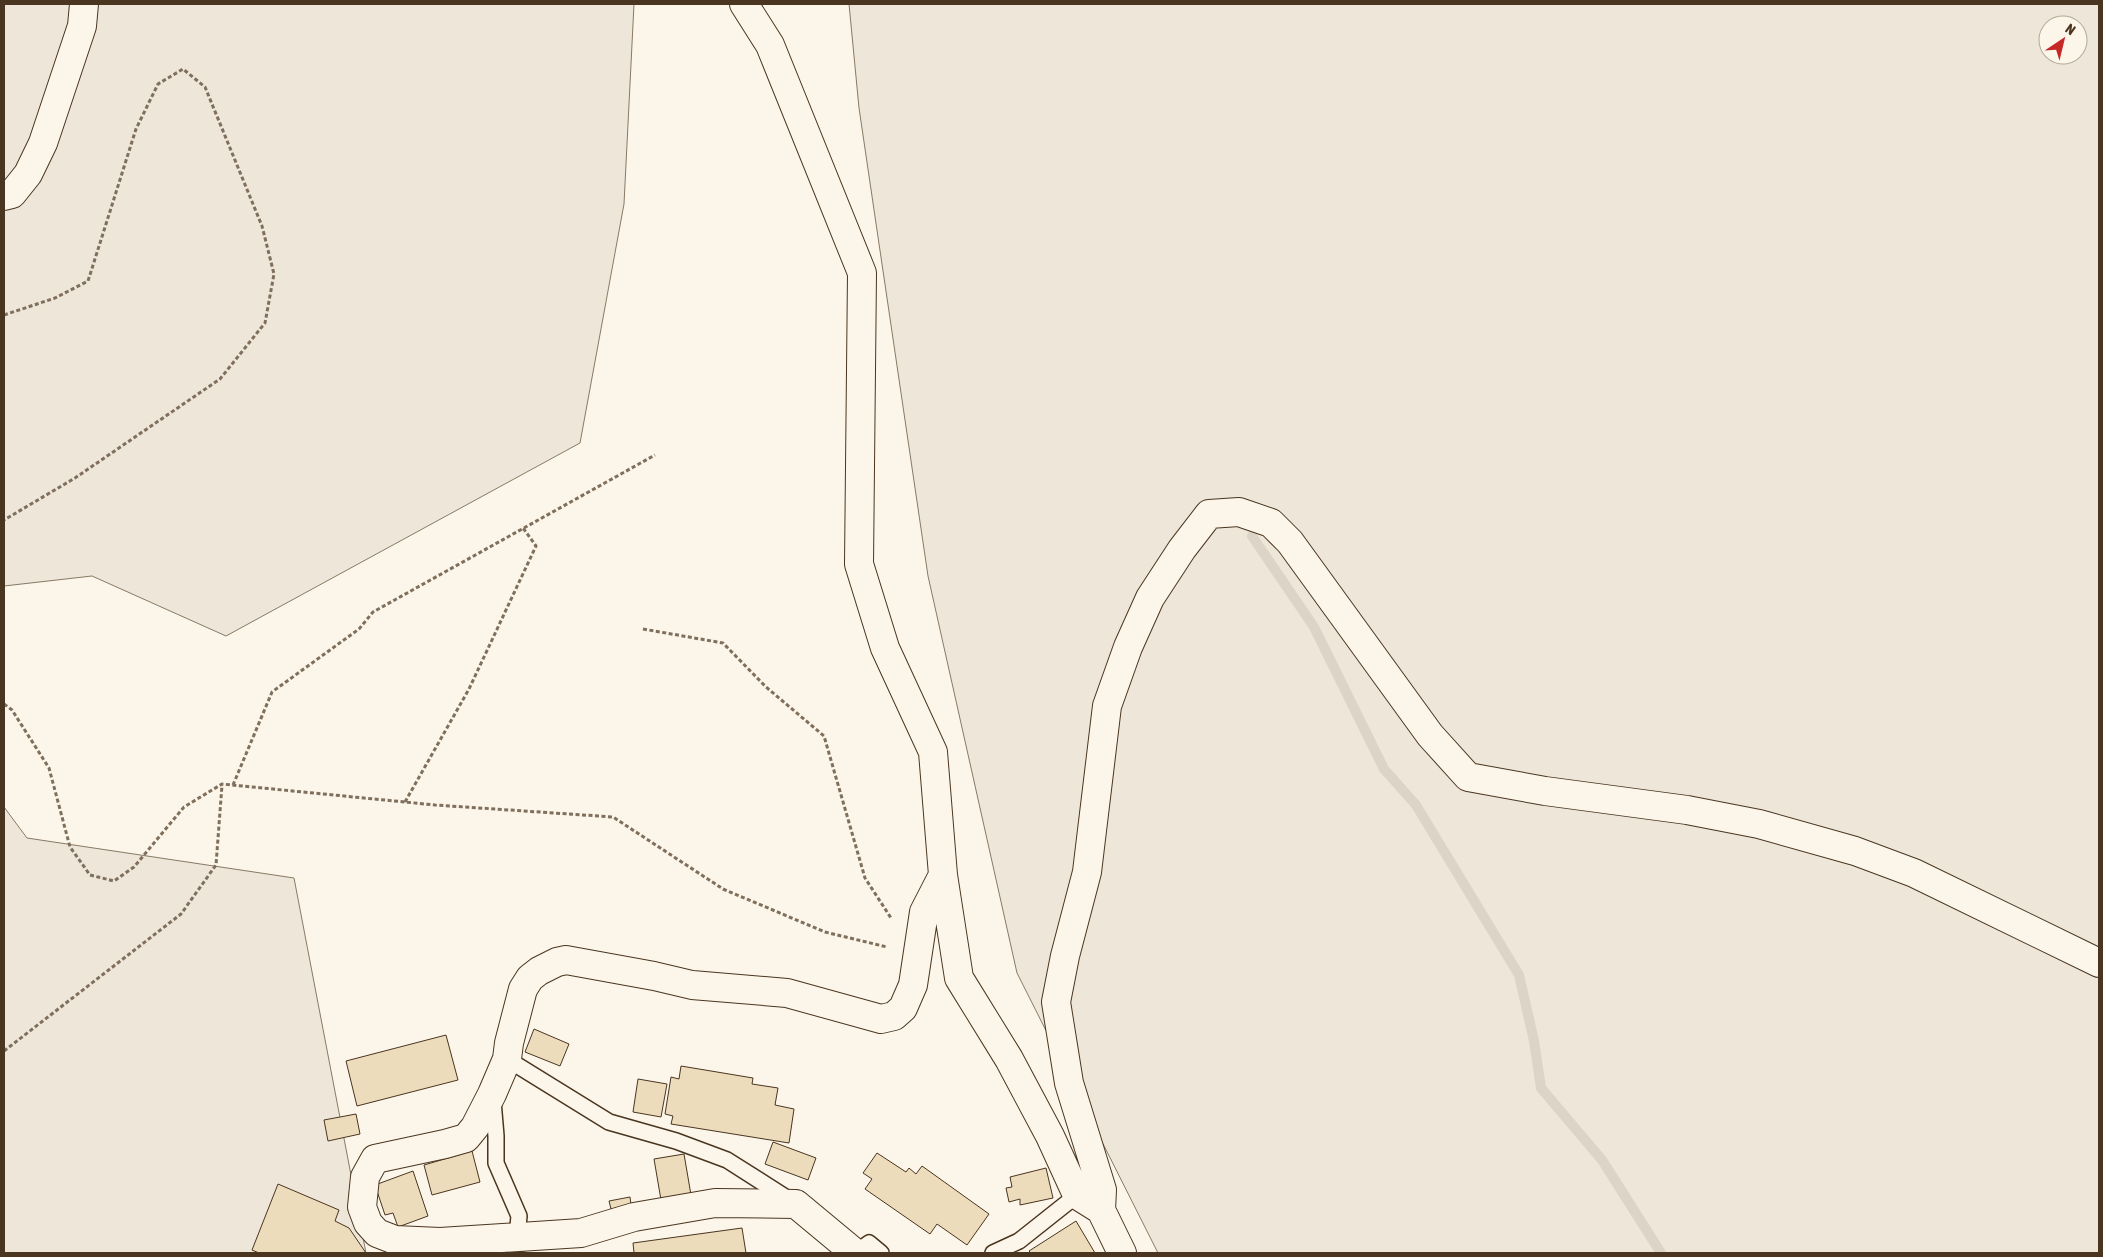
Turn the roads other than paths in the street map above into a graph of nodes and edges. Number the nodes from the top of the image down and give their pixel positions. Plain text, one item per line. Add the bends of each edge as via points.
1 (84, 4) edge
2 (744, 4) edge
3 (4, 196) edge
4 (943, 875) junction
5 (2099, 963) edge
6 (507, 1059) junction
7 (492, 1094) junction
8 (1077, 1195) junction
9 (796, 1204) junction
10 (1102, 1210) junction
11 (517, 1237) junction
12 (1007, 1249) edge
13 (855, 1253) edge
14 (881, 1253) edge
15 (993, 1253) edge
16 (1122, 1253) edge

1 - 3 street via 82,26 43,143 28,174 12,194
2 - 4 street via 770,45 862,273 859,564 885,648 933,752
4 - 6 street via 924,912 913,986 903,1008 894,1016 881,1019 787,993 692,985 566,960 530,978 523,989 508,1042
4 - 8 street via 959,978 1014,1068
5 - 10 street via 1914,873 1855,851 1759,824 1687,810 1468,777 1430,735 1290,542 1271,523 1239,512 1209,514 1150,598 1107,706 1088,872 1056,1002 1069,1083 1102,1190
6 - 7 street
6 - 9 lane via 608,1122 676,1141 727,1160
7 - 11 lane via 496,1163 519,1216
7 - 11 street via 466,1138 375,1158 364,1177 362,1207 376,1234 395,1240 440,1242
8 - 10 street
8 - 12 lane
9 - 11 street via 715,1203 634,1217 581,1233
9 - 13 street
10 - 16 street
12 - 15 lane
13 - 14 lane via 869,1243

